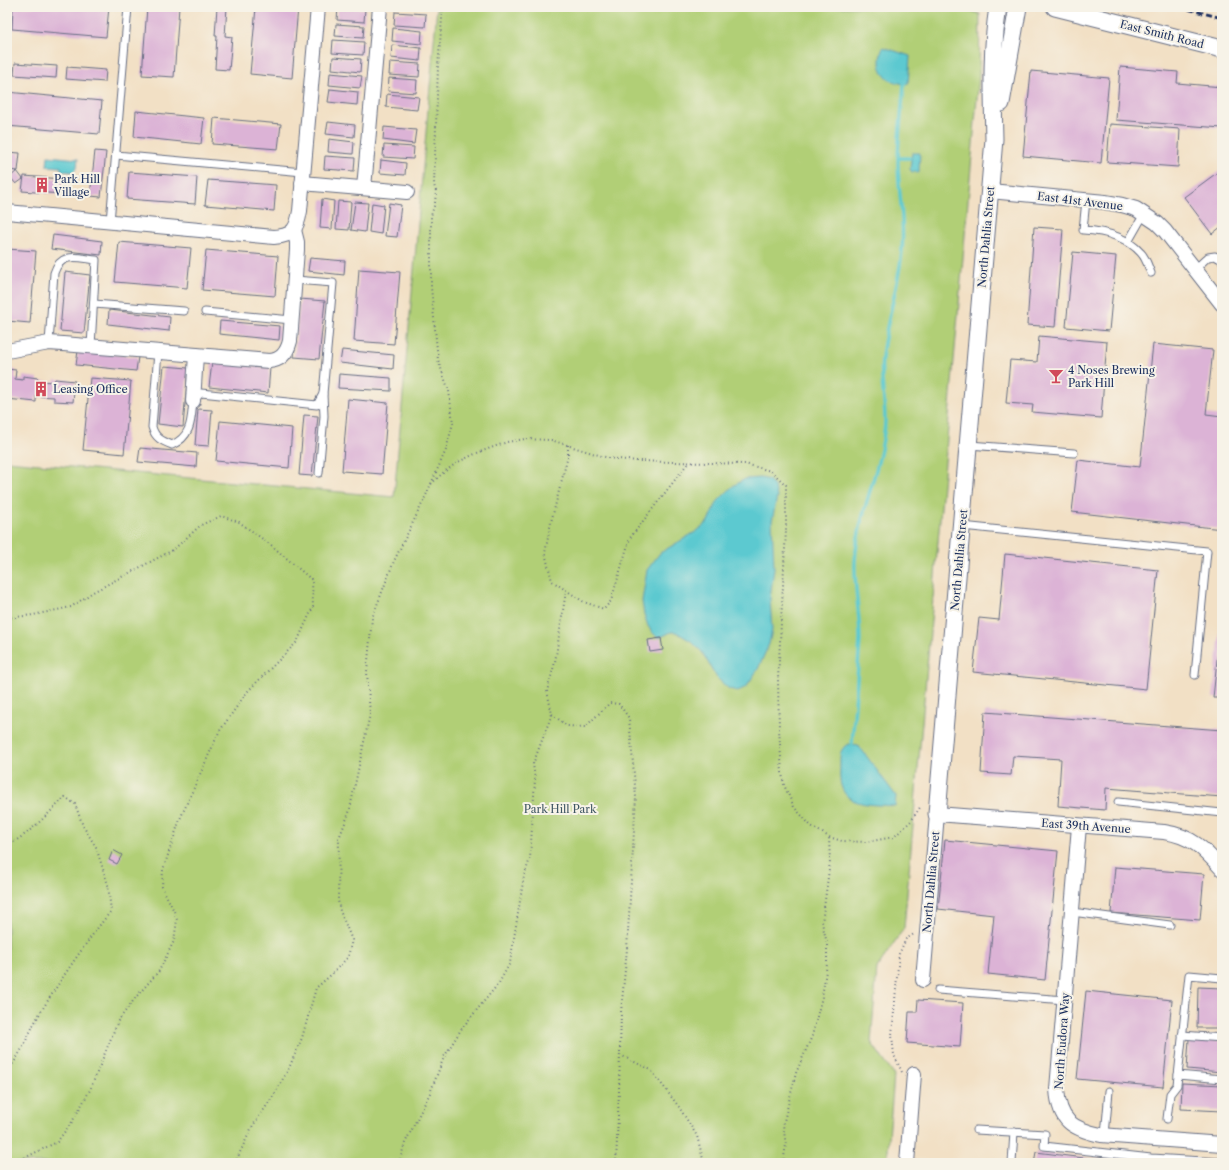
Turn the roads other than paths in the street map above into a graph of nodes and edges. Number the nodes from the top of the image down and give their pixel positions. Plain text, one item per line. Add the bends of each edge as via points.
1 (128, 7) edge
2 (318, 7) edge
3 (380, 7) edge
4 (998, 7) edge
5 (1018, 7) edge
6 (1055, 7) edge
7 (1222, 49) edge
8 (994, 139) junction
9 (116, 155) junction
10 (303, 177) junction
11 (364, 188) junction
12 (990, 191) junction
13 (407, 192) dead end
14 (1086, 200) junction
15 (7, 212) edge
16 (1144, 214) junction
17 (110, 222) junction
18 (294, 230) junction
19 (1128, 242) junction
20 (1222, 260) edge
21 (1195, 269) junction
22 (1151, 273) dead end
23 (295, 280) junction
24 (94, 304) junction
25 (1222, 304) edge
26 (184, 311) dead end
27 (205, 312) dead end
28 (292, 320) junction
29 (49, 343) junction
30 (91, 346) junction
31 (7, 351) edge
32 (158, 352) junction
33 (196, 355) junction
34 (323, 394) junction
35 (193, 401) junction
36 (968, 445) junction
37 (1074, 453) dead end
38 (319, 473) dead end
39 (962, 526) junction
40 (1195, 675) dead end
41 (1118, 802) dead end
42 (1222, 813) edge
43 (937, 814) junction
44 (1079, 826) junction
45 (1222, 869) edge
46 (1072, 912) junction
47 (1170, 925) dead end
48 (1222, 978) edge
49 (923, 980) dead end
50 (938, 990) dead end
51 (1065, 1000) junction
52 (1182, 1035) junction
53 (1222, 1038) edge
54 (909, 1074) road end
55 (1178, 1075) junction
56 (1222, 1079) edge
57 (1109, 1091) dead end
58 (1167, 1119) dead end
59 (976, 1130) dead end
60 (1014, 1132) junction
61 (1105, 1135) junction
62 (1222, 1144) edge
63 (1151, 1160) edge
64 (1222, 1162) edge
65 (906, 1163) edge
66 (1012, 1163) edge

1 - 9 lane
2 - 10 street
3 - 11 street
4 - 8 street, North Dahlia Street via 993,80
5 - 8 street, North Dahlia Street
6 - 7 street, East Smith Road
8 - 12 street, North Dahlia Street
9 - 10 lane
9 - 17 lane
10 - 11 street
10 - 18 street via 299,218
11 - 13 street
12 - 14 street, East 41st Avenue
12 - 36 street, North Dahlia Street
14 - 16 street, East 41st Avenue via 1122,205
14 - 19 lane via 1083,230 1100,231
15 - 17 street
16 - 19 lane
16 - 21 street, East 41st Avenue via 1157,223
17 - 18 street via 274,237 286,235
18 - 23 street via 298,246
19 - 22 lane via 1142,253
20 - 21 lane via 1215,256 1208,257
21 - 25 street, East 41st Avenue
23 - 28 street
23 - 34 lane via 333,283
24 - 26 lane
24 - 29 lane via 96,260 69,257 62,260 54,273
24 - 30 lane
27 - 28 lane
28 - 33 street via 287,351 274,361
29 - 30 street
29 - 31 street
30 - 32 street
32 - 33 street
32 - 35 lane via 152,427 154,434 161,441 172,445 180,441 191,422
33 - 35 street
34 - 35 lane via 317,405 201,394
34 - 38 lane via 324,416
36 - 37 lane
36 - 39 street, North Dahlia Street
39 - 40 lane via 1207,551
39 - 43 street, North Dahlia Street
41 - 42 lane
43 - 44 street, East 39th Avenue
43 - 49 street, North Dahlia Street
44 - 45 street, East 39th Avenue via 1178,834 1203,848
44 - 46 street, North Eudora Way
46 - 47 lane
46 - 51 street, North Eudora Way
48 - 52 lane via 1189,975
50 - 51 lane
51 - 61 street, North Eudora Way via 1058,1100 1062,1113 1076,1127
52 - 53 lane
52 - 55 lane
54 - 65 street
55 - 56 lane
55 - 58 lane via 1177,1085 1170,1094
57 - 61 lane
59 - 60 lane
60 - 63 lane via 1045,1134 1044,1146
60 - 66 lane
61 - 62 street, North Eudora Way
63 - 64 lane

